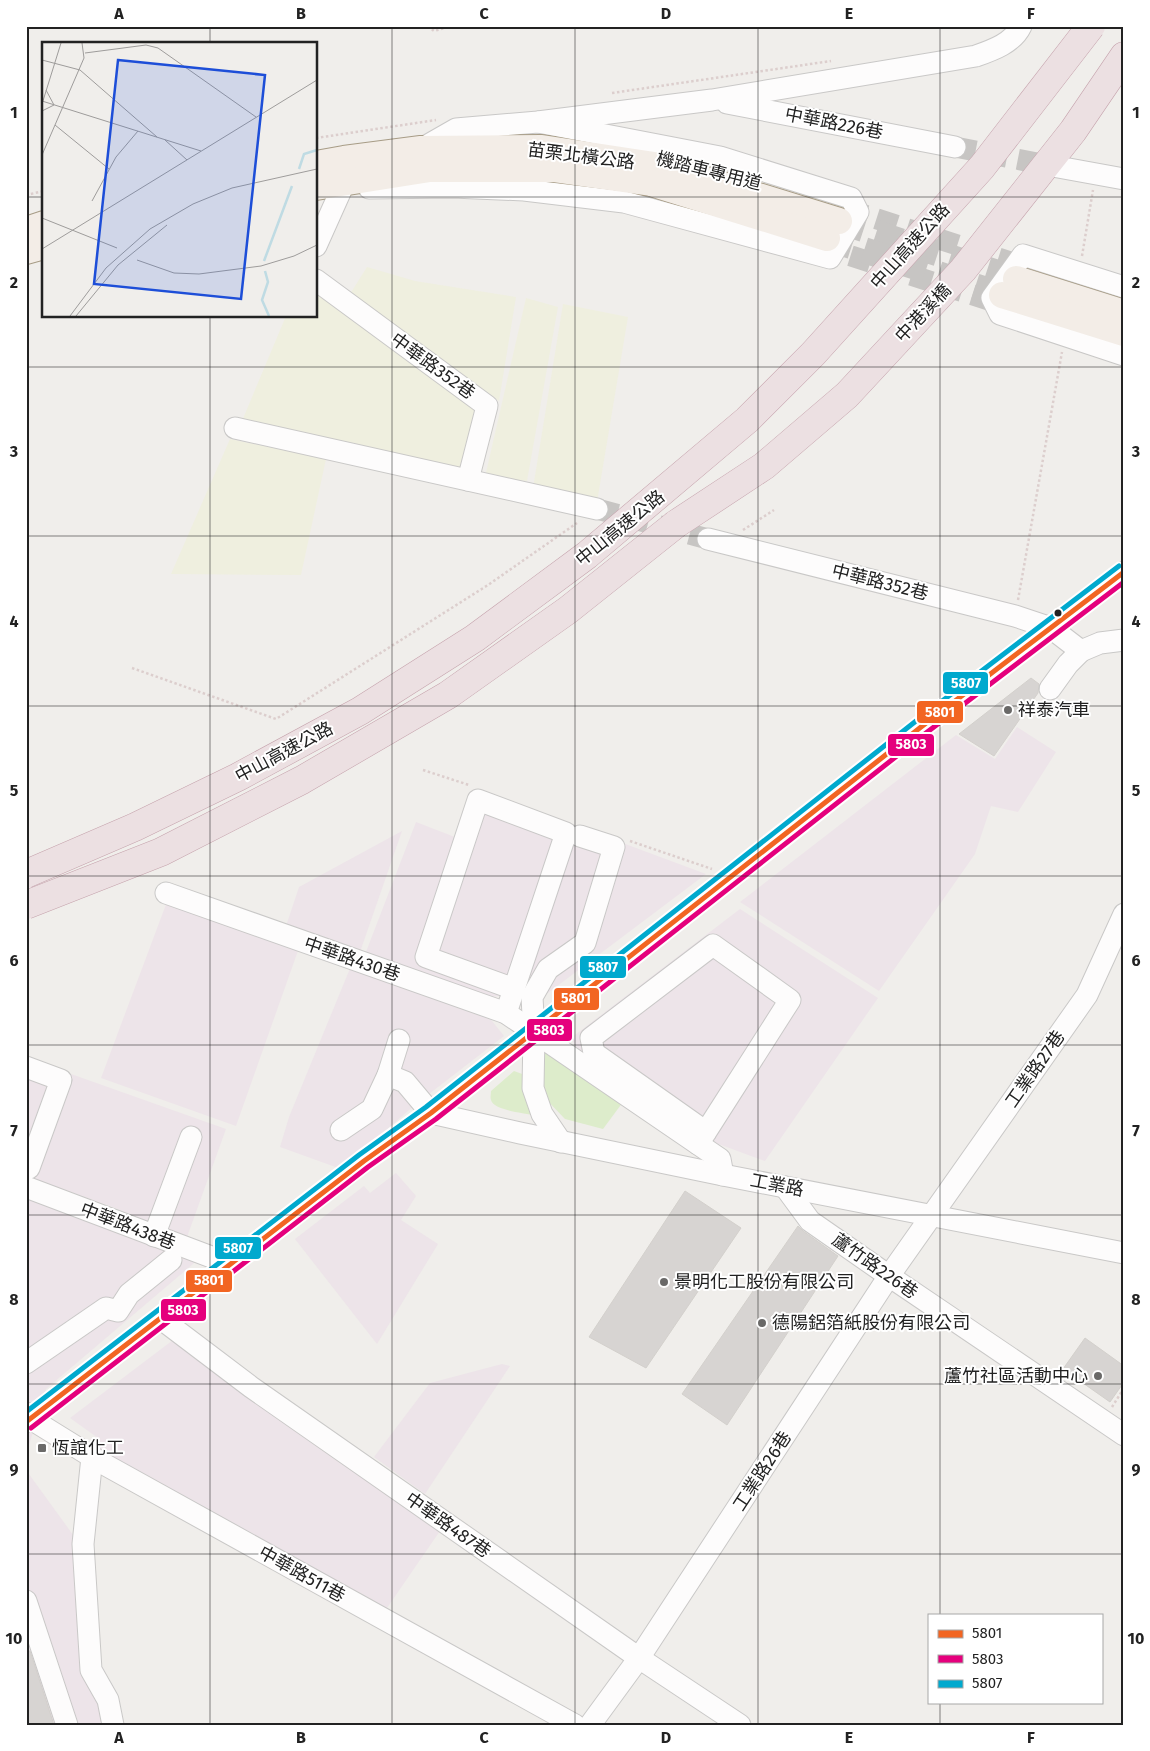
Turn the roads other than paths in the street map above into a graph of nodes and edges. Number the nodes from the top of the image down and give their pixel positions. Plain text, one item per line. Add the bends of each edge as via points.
1 (1021, 26) edge
2 (1091, 26) edge
3 (1124, 56) edge
4 (712, 100) junction
5 (538, 122) junction
6 (955, 147) tunnel mouth
7 (425, 159) junction
8 (318, 164) edge
9 (1047, 165) tunnel mouth
10 (1124, 179) edge
11 (318, 187) edge
12 (318, 188) edge
13 (342, 188) junction
14 (42, 225) edge
15 (833, 228) tunnel mouth
16 (26, 230) edge
17 (318, 242) edge
18 (42, 247) edge
19 (26, 251) edge
20 (318, 281) edge
21 (1012, 286) junction
22 (1124, 287) edge
23 (1124, 299) edge
24 (1124, 313) edge
25 (1124, 333) edge
26 (1124, 343) edge
27 (1124, 355) edge
28 (235, 428) dead end
29 (468, 480) junction
30 (597, 509) tunnel mouth
31 (676, 524) joint
32 (708, 539) tunnel mouth
33 (1124, 572) edge
34 (1051, 628) junction
35 (1124, 640) edge
36 (1081, 651) junction
37 (1050, 689) dead end
38 (580, 836) dead end
39 (26, 874) edge
40 (166, 893) dead end
41 (26, 905) edge
42 (1124, 914) edge
43 (514, 989) junction
44 (506, 1013) junction
45 (534, 1033) junction
46 (399, 1040) dead end
47 (26, 1067) edge
48 (388, 1075) junction
49 (431, 1113) junction
50 (342, 1130) dead end
51 (190, 1136) dead end
52 (702, 1138) junction
53 (561, 1142) junction
54 (26, 1167) edge
55 (723, 1175) junction
56 (26, 1187) edge
57 (785, 1187) junction
58 (931, 1215) junction
59 (154, 1236) junction
60 (1124, 1253) edge
61 (171, 1260) dead end
62 (230, 1264) junction
63 (889, 1276) junction
64 (160, 1318) junction
65 (26, 1363) edge
66 (28, 1418) edge
67 (1124, 1435) edge
68 (92, 1457) junction
69 (26, 1601) edge
70 (31, 1636) edge
71 (639, 1658) junction
72 (67, 1725) edge
73 (113, 1725) edge
74 (575, 1725) edge
75 (590, 1725) edge
76 (740, 1725) edge

1 - 4 street via 1018,33 1000,47 976,56
2 - 39 highway, 中山高速公路, bridge via 982,168 813,354 747,420 587,555 475,638 360,711 229,782
3 - 31 highway, 中港溪橋 via 1073,131 963,270 847,395 764,466
4 - 5 street
4 - 6 street, 中華路226巷
5 - 7 street via 456,129
5 - 13 street via 720,157 851,198 858,212 830,258 624,202 515,190
7 - 8 main road, 苗栗北橫公路 via 344,159
7 - 11 main road, 苗栗北橫公路
7 - 15 main road, 苗栗北橫公路 via 542,148 661,166
9 - 10 street
12 - 13 street
13 - 17 street
14 - 16 main road
18 - 19 main road
20 - 29 street, 中華路352巷 via 487,406
21 - 23 street
21 - 24 main road
21 - 25 main road
21 - 26 street
22 - 27 street via 1023,255 992,298 1000,314
28 - 29 street
29 - 30 street
31 - 41 highway, 中山高速公路, bridge via 568,610 440,700 302,780 161,852
32 - 34 street, 中華路352巷 via 1015,616
33 - 34 street
34 - 36 street, 中華路352巷
34 - 45 street
35 - 36 street via 1100,643
36 - 37 street
38 - 45 street via 614,848 585,943 548,969 532,997
40 - 44 street, 中華路430巷
42 - 58 street, 工業路27巷 via 1087,995
43 - 43 street via 566,832 478,800 426,957
43 - 44 street
44 - 45 street, 中華路430巷
45 - 49 street
45 - 52 street, 中華路430巷
45 - 53 street via 533,1088 542,1114
46 - 48 street
47 - 54 street via 61,1080 29,1168
48 - 49 street via 405,1082
48 - 50 street via 372,1109
49 - 53 street, 工業路
49 - 62 street
51 - 59 street
52 - 52 street via 790,1000 713,945 591,1038 594,1053
52 - 55 street via 720,1159
53 - 55 street, 工業路
55 - 57 street, 工業路
56 - 59 street, 中華路438巷
57 - 58 street, 工業路
57 - 63 street, 蘆竹路226巷 via 810,1221
58 - 60 street, 工業路
58 - 63 street, 工業路26巷
59 - 62 street, 中華路438巷
61 - 65 street via 129,1294 118,1311 106,1308
62 - 64 street
63 - 67 street, 蘆竹路226巷
63 - 71 street, 工業路26巷
64 - 66 street
64 - 71 street, 中華路487巷 via 251,1388
66 - 68 street, 中華路511巷
68 - 73 street via 83,1544 92,1670 108,1700
68 - 74 street, 中華路511巷
69 - 70 street
70 - 72 street
71 - 75 street, 工業路26巷
71 - 76 street, 中華路487巷

